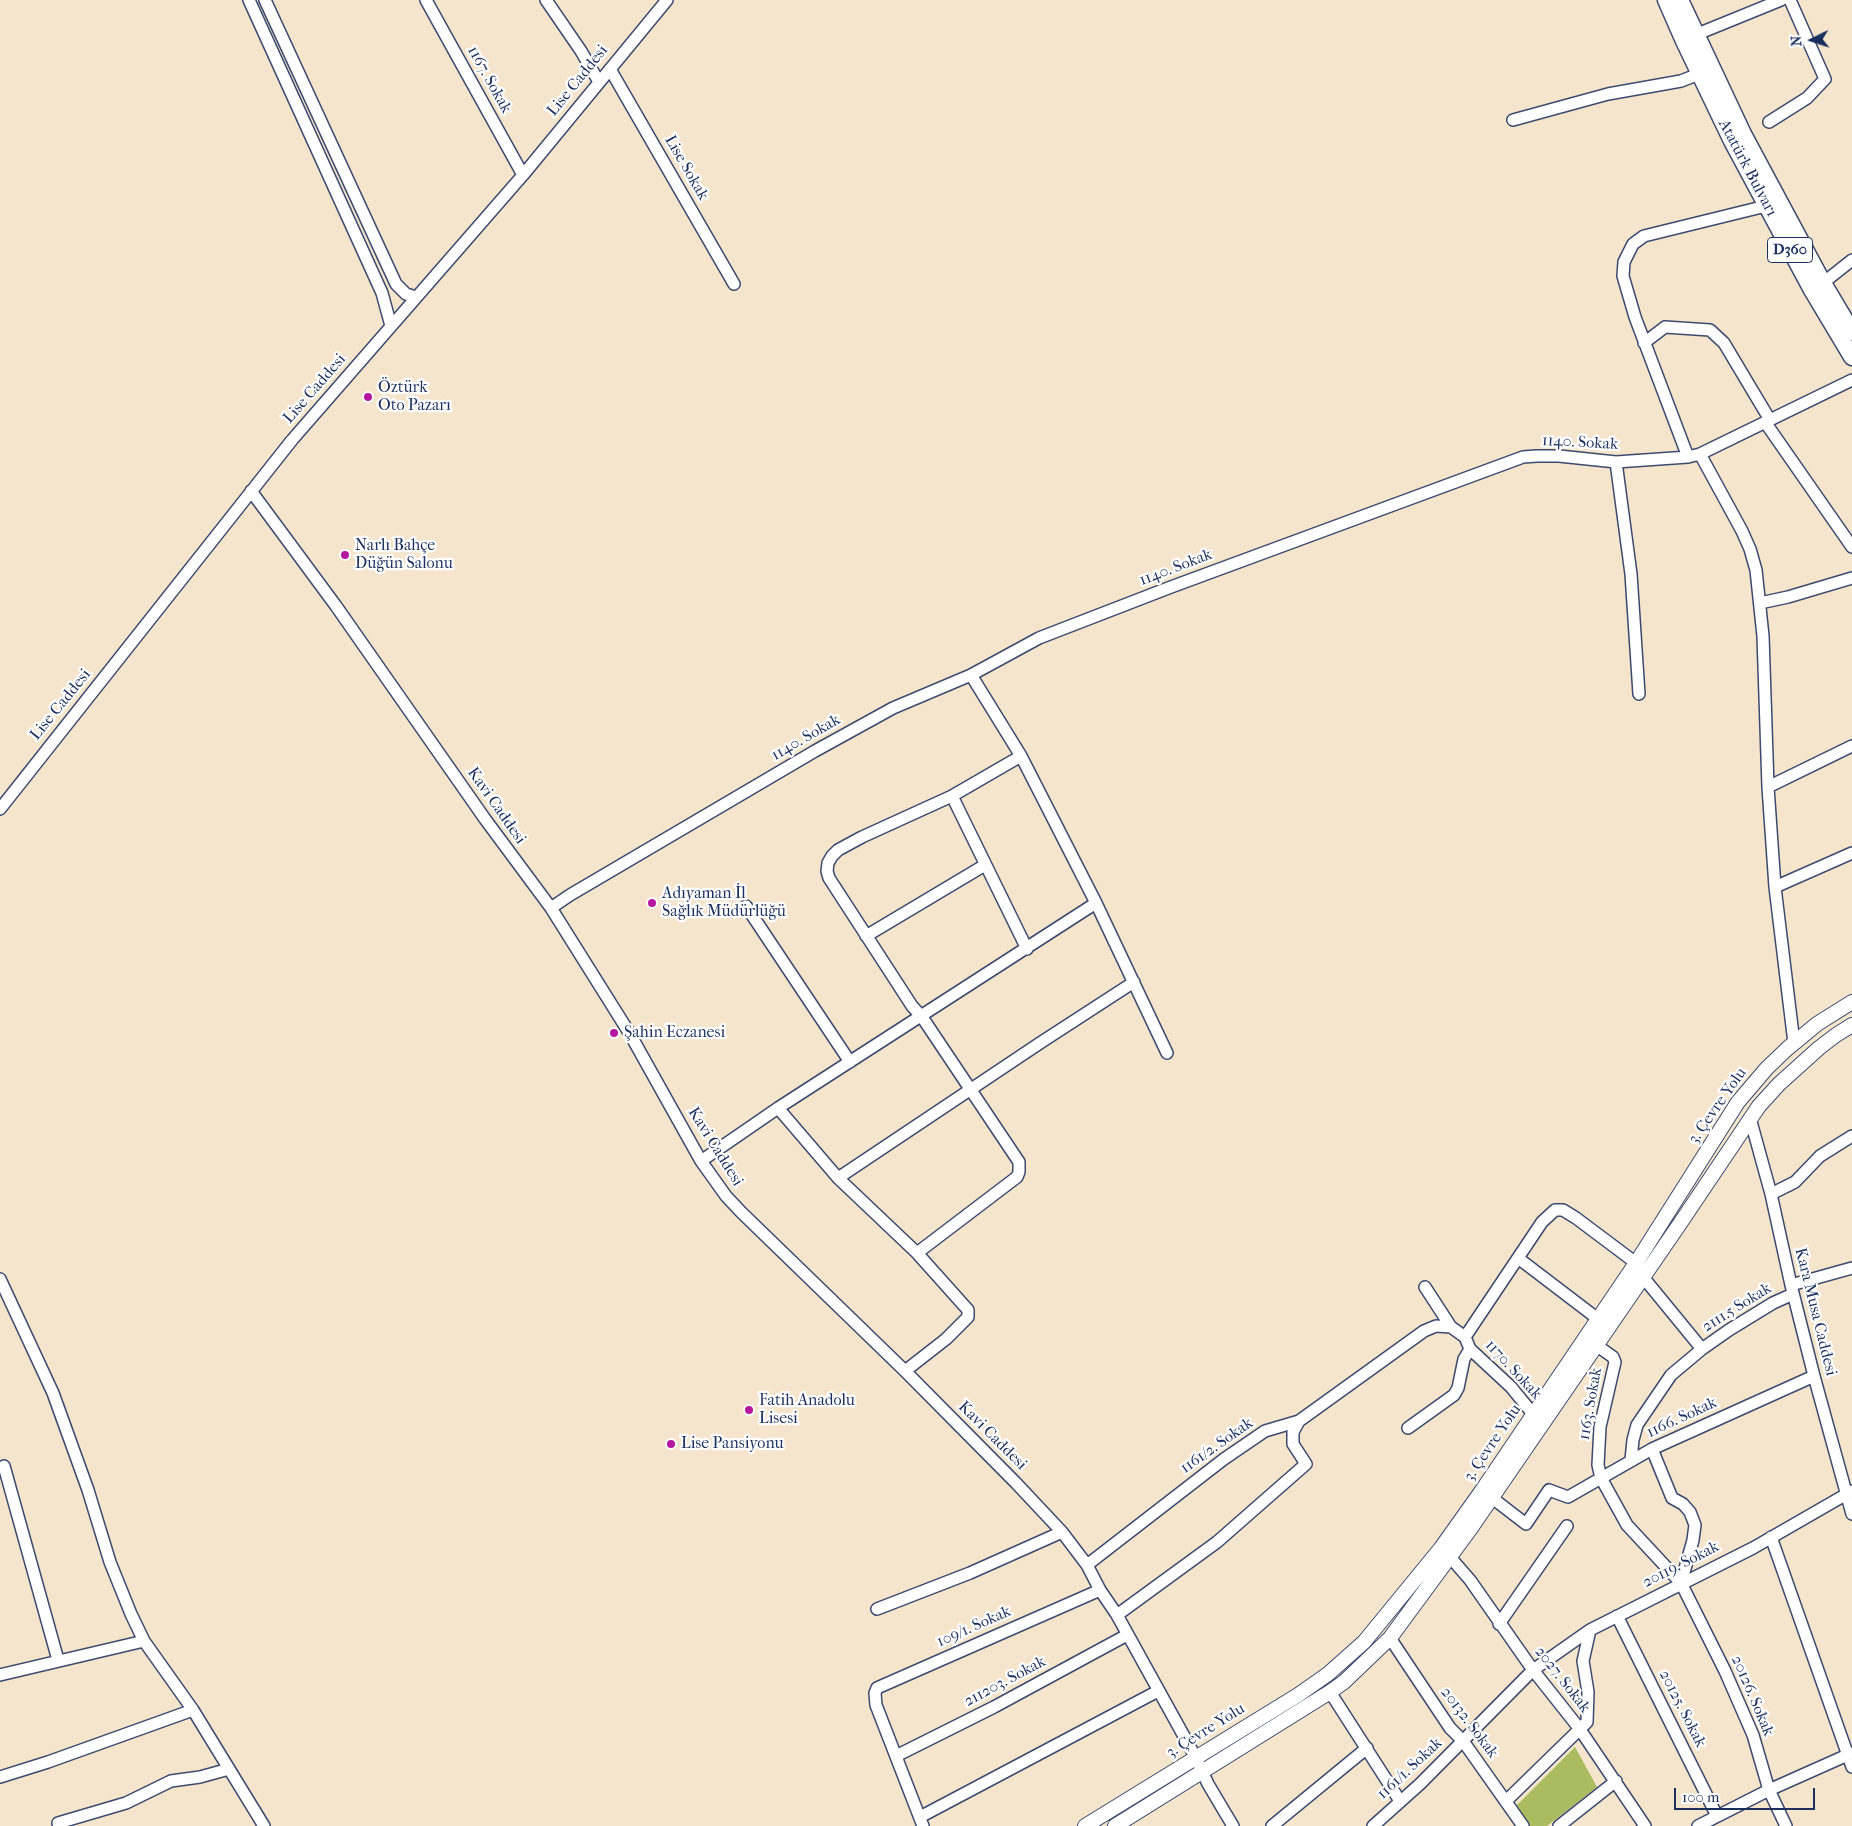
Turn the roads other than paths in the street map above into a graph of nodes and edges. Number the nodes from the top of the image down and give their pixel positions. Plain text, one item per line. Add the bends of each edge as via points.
1 (249, 0) edge
2 (265, 0) edge
3 (426, 0) edge
4 (546, 0) edge
5 (667, 0) edge
6 (1666, 0) edge
7 (1680, 0) edge
8 (1782, 0) edge
9 (1790, 0) edge
10 (1695, 35) junction
11 (610, 69) junction
12 (1699, 74) junction
13 (598, 82) junction
14 (1513, 120) dead end
15 (1769, 122) dead end
16 (523, 175) junction
17 (1766, 206) junction
18 (1852, 260) edge
19 (1823, 283) junction
20 (734, 284) dead end
21 (416, 297) junction
22 (391, 326) junction
23 (1852, 332) edge
24 (1644, 343) junction
25 (1852, 357) edge
26 (1852, 380) edge
27 (1768, 421) junction
28 (1694, 456) junction
29 (1616, 462) junction
30 (251, 491) junction
31 (1852, 547) edge
32 (1852, 578) edge
33 (1760, 603) junction
34 (971, 676) junction
35 (1639, 694) dead end
36 (1852, 746) edge
37 (1021, 756) junction
38 (1768, 787) junction
39 (952, 796) junction
40 (0, 809) edge
41 (1852, 853) edge
42 (985, 865) junction
43 (1775, 887) junction
44 (1096, 904) junction
45 (746, 906) dead end
46 (551, 908) junction
47 (866, 936) junction
48 (1028, 949) junction
49 (1134, 982) junction
50 (1852, 1002) edge
51 (922, 1017) junction
52 (1852, 1026) edge
53 (1794, 1043) junction
54 (1167, 1053) dead end
55 (850, 1062) junction
56 (972, 1090) junction
57 (778, 1108) junction
58 (1750, 1118) junction
59 (1852, 1136) edge
60 (701, 1161) junction
61 (838, 1178) junction
62 (1771, 1194) junction
63 (917, 1253) junction
64 (1518, 1258) junction
65 (1636, 1263) junction
66 (1852, 1268) edge
67 (1643, 1276) junction
68 (0, 1279) edge
69 (1425, 1287) dead end
70 (1792, 1290) junction
71 (1598, 1319) junction
72 (1451, 1327) junction
73 (1465, 1337) junction
74 (1596, 1345) junction
75 (1470, 1349) junction
76 (1702, 1349) junction
77 (905, 1371) junction
78 (1814, 1376) junction
79 (1533, 1414) junction
80 (1299, 1421) junction
81 (1408, 1428) dead end
82 (1652, 1449) junction
83 (1631, 1460) junction
84 (4, 1466) dead end
85 (1601, 1478) junction
86 (1849, 1492) edge
87 (1491, 1497) junction
88 (1852, 1514) edge
89 (1567, 1526) dead end
90 (1062, 1532) junction
91 (1771, 1537) junction
92 (1450, 1557) junction
93 (1087, 1565) junction
94 (1681, 1583) junction
95 (1100, 1590) junction
96 (877, 1609) dead end
97 (1117, 1615) junction
98 (1617, 1616) junction
99 (1499, 1624) junction
100 (1590, 1630) junction
101 (1128, 1635) junction
102 (1390, 1638) junction
103 (144, 1641) junction
104 (58, 1660) junction
105 (1533, 1670) junction
106 (0, 1675) edge
107 (1158, 1691) junction
108 (1330, 1692) junction
109 (193, 1710) junction
110 (1579, 1728) junction
111 (1463, 1741) junction
112 (1367, 1748) junction
113 (1850, 1754) edge
114 (896, 1756) junction
115 (1196, 1758) junction
116 (1852, 1767) edge
117 (229, 1769) junction
118 (1201, 1771) junction
119 (0, 1777) edge
120 (1616, 1781) junction
121 (1770, 1790) junction
122 (1400, 1801) junction
123 (1506, 1801) junction
124 (1717, 1816) junction
125 (58, 1823) dead end
126 (920, 1823) edge
127 (264, 1826) edge
128 (1085, 1826) edge
129 (1115, 1826) edge
130 (1233, 1826) edge
131 (1272, 1826) edge
132 (1373, 1826) edge
133 (1523, 1826) edge
134 (1559, 1826) edge
135 (1645, 1826) edge
136 (1698, 1826) edge
137 (1786, 1826) edge

1 - 22 street via 382,293
2 - 21 street via 396,284 406,294
3 - 16 street, 1167. Sokak
4 - 13 street
5 - 11 street, Lise Caddesi
6 - 12 highway, Atatürk Bulvarı / D360
7 - 10 highway, Atatürk Bulvarı / D360
8 - 10 street
9 - 15 street via 1825,79 1807,98
10 - 19 highway, Atatürk Bulvarı / D360 via 1742,134
11 - 13 street, Lise Caddesi
11 - 20 street, Lise Sokak
12 - 14 street
12 - 17 highway, Atatürk Bulvarı / D360
13 - 16 street, Lise Caddesi
16 - 21 street, Lise Caddesi
17 - 24 street via 1644,236 1633,244 1624,262 1624,276
17 - 25 highway, Atatürk Bulvarı / D360
18 - 19 street
19 - 23 highway, Atatürk Bulvarı / D360
21 - 22 street, Lise Caddesi
22 - 30 street, Lise Caddesi
24 - 27 street via 1666,328 1710,330 1724,343
24 - 28 street
26 - 27 street, 1140. Sokak
27 - 28 street, 1140. Sokak
27 - 31 street
28 - 29 street, 1140. Sokak
28 - 33 street via 1733,513 1750,549
29 - 34 street, 1140. Sokak via 1559,456 1523,458 1038,638
29 - 35 street via 1631,574
30 - 40 street, Lise Caddesi
30 - 46 street, Kavi Caddesi
32 - 33 street
33 - 38 street via 1764,636
34 - 37 street
34 - 46 street, 1140. Sokak via 893,708 823,746
36 - 38 street
37 - 39 street
37 - 44 street
38 - 43 street
39 - 42 street
39 - 47 street via 862,837 838,850 830,859 829,878
41 - 43 street
42 - 47 street
42 - 48 street
43 - 53 street
44 - 48 street
44 - 49 street
45 - 55 street
46 - 60 street, Kavi Caddesi via 630,1034
47 - 51 street
48 - 51 street
49 - 54 street
49 - 56 street
50 - 53 main road, 3. Çevre Yolu
51 - 55 street
51 - 56 street
52 - 58 main road, 3. Çevre Yolu via 1804,1061 1767,1095
53 - 65 main road, 3. Çevre Yolu via 1767,1068 1734,1108
55 - 57 street
56 - 61 street
56 - 63 street via 1017,1157 1019,1172 1017,1177
57 - 60 street
57 - 61 street
58 - 62 street, Kara Musa Caddesi
58 - 67 main road, 3. Çevre Yolu
59 - 62 street via 1820,1156 1795,1182
60 - 77 street, Kavi Caddesi via 736,1207
61 - 63 street
62 - 70 street, Kara Musa Caddesi
63 - 77 street via 968,1310 968,1317
64 - 65 street via 1542,1222 1555,1210 1563,1210
64 - 71 street
64 - 73 street
65 - 71 main road, 3. Çevre Yolu
66 - 70 street, 2111.5 Sokak
67 - 74 main road, 3. Çevre Yolu
67 - 76 street, 2111.5 Sokak
68 - 103 street via 53,1394 113,1570
69 - 72 street
70 - 76 street, 2111.5 Sokak
70 - 78 street, Kara Musa Caddesi
71 - 79 main road, 3. Çevre Yolu
72 - 73 street
72 - 80 street, 1161/2. Sokak via 1436,1326 1424,1331
73 - 75 street
74 - 85 street, 1163. Sokak via 1615,1362 1600,1427 1598,1465
74 - 87 main road, 3. Çevre Yolu
75 - 79 street, 1170. Sokak via 1511,1387
75 - 81 street via 1454,1395
76 - 83 street via 1671,1375 1636,1425
77 - 90 street, Kavi Caddesi
78 - 82 street, 1166. Sokak
78 - 86 street, Kara Musa Caddesi
79 - 115 main road, 3. Çevre Yolu via 1441,1548 1364,1642 1328,1674
80 - 93 street, 1161/2. Sokak via 1265,1432 1224,1459
80 - 97 street via 1293,1432 1294,1444 1306,1464 1217,1542
82 - 83 street, 1166. Sokak
82 - 94 street via 1672,1498 1690,1512 1695,1525
83 - 85 street, 1166. Sokak
84 - 104 street
85 - 87 street, 1166. Sokak via 1568,1497 1550,1490 1526,1524
85 - 94 street, 20126. Sokak via 1627,1525
86 - 88 street, Kara Musa Caddesi
86 - 91 street, 20119. Sokak
87 - 92 main road, 3. Çevre Yolu
89 - 99 street
90 - 93 street, Kavi Caddesi
90 - 96 street via 970,1573
91 - 94 street, 20119. Sokak
91 - 113 street
92 - 99 street, 2027. Sokak via 1470,1580
92 - 102 main road, 3. Çevre Yolu
93 - 95 street, Kavi Caddesi
94 - 98 street, 20119. Sokak
94 - 121 street, 20126. Sokak via 1753,1735
95 - 97 street, Kavi Caddesi
95 - 114 street, 109/1. Sokak via 877,1688 876,1705
97 - 101 street, Kavi Caddesi
98 - 100 street, 20119. Sokak
98 - 124 street, 20125. Sokak
99 - 105 street, 2027. Sokak
100 - 105 street, 20119. Sokak
100 - 110 street via 1583,1661 1588,1692 1587,1722
101 - 107 street, Kavi Caddesi
101 - 114 street, 211203. Sokak
102 - 108 main road, 3. Çevre Yolu
102 - 111 street, 20132. Sokak via 1450,1728
103 - 104 street
103 - 109 street
104 - 106 street
105 - 110 street, 2027. Sokak
105 - 111 street, 1161/1. Sokak
107 - 115 street, Kavi Caddesi
107 - 126 street
108 - 112 street
108 - 118 main road, 3. Çevre Yolu
109 - 117 street
109 - 119 street
110 - 120 street, 2027. Sokak
110 - 123 street
111 - 122 street, 1161/1. Sokak
111 - 123 street, 20132. Sokak
112 - 122 street
112 - 131 street
113 - 116 street
113 - 121 street
114 - 126 street
115 - 118 street, Kavi Caddesi
115 - 128 main road, 3. Çevre Yolu
117 - 125 street via 171,1781 126,1803
117 - 127 street
118 - 129 main road, 3. Çevre Yolu
118 - 130 street, Kavi Caddesi
120 - 134 street
120 - 135 street, 2027. Sokak
121 - 124 street
121 - 137 street, 20126. Sokak
122 - 132 street, 1161/1. Sokak
123 - 133 street, 20132. Sokak
124 - 136 street

